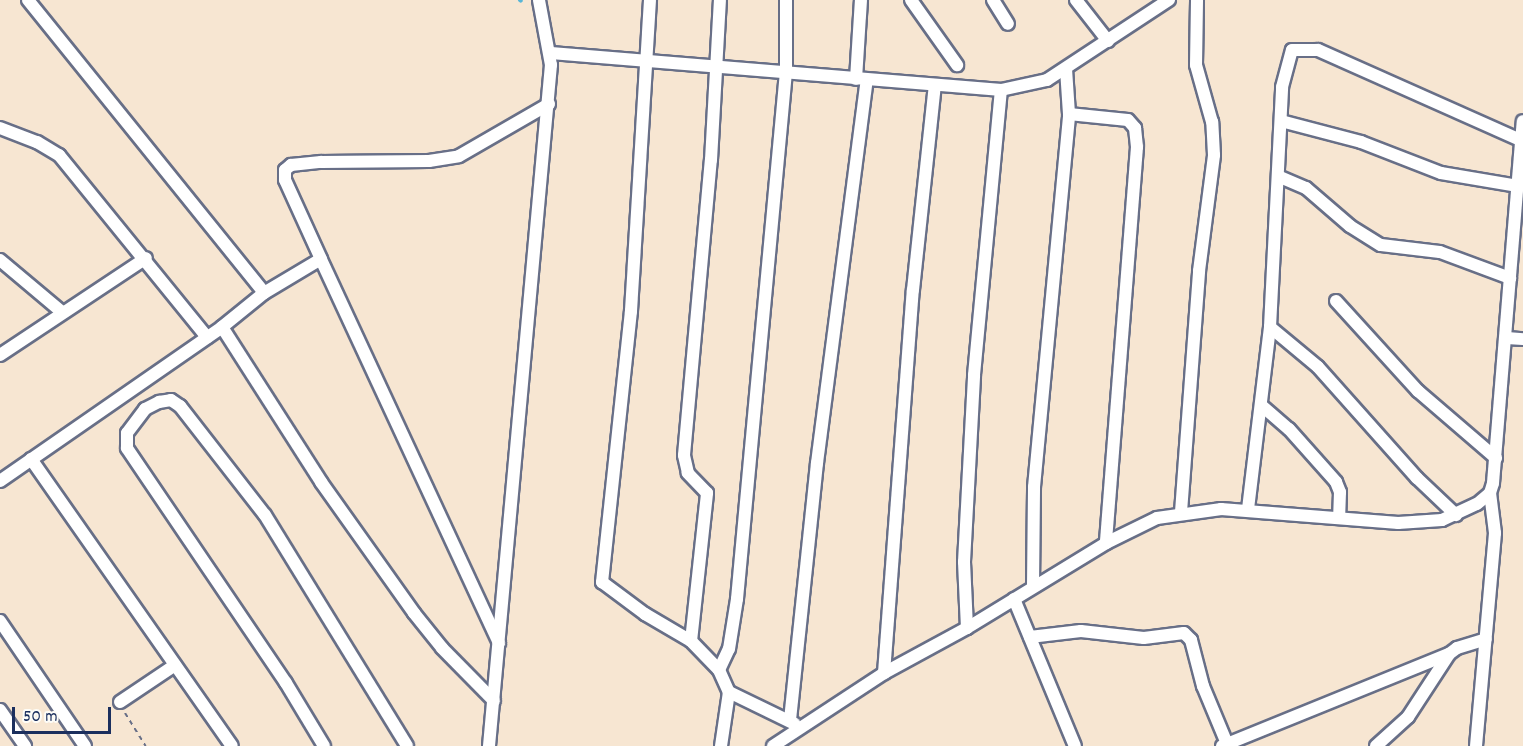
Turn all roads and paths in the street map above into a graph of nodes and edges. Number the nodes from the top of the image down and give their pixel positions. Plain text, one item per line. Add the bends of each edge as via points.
1 (28, 0) edge
2 (539, 0) edge
3 (650, 0) edge
4 (720, 0) edge
5 (786, 0) edge
6 (861, 0) edge
7 (911, 0) edge
8 (993, 0) edge
9 (1076, 0) edge
10 (1169, 0) edge
11 (1197, 0) edge
12 (1008, 24) dead end
13 (1108, 41) junction
14 (551, 53) junction
15 (647, 59) junction
16 (716, 66) junction
17 (957, 66) dead end
18 (1066, 69) junction
19 (786, 72) junction
20 (861, 79) junction
21 (935, 86) junction
22 (1001, 90) junction
23 (549, 104) junction
24 (1069, 114) junction
25 (1523, 120) edge
26 (1281, 121) junction
27 (0, 128) edge
28 (1520, 140) junction
29 (1280, 177) junction
30 (1518, 186) junction
31 (146, 258) junction
32 (321, 259) junction
33 (0, 260) edge
34 (1510, 278) junction
35 (264, 293) junction
36 (1336, 301) dead end
37 (62, 312) junction
38 (222, 327) junction
39 (1270, 327) junction
40 (207, 336) junction
41 (1506, 338) junction
42 (1523, 339) edge
43 (0, 355) edge
44 (1261, 405) junction
45 (1496, 458) junction
46 (32, 459) junction
47 (0, 480) edge
48 (1490, 493) junction
49 (1248, 509) junction
50 (1181, 512) junction
51 (1456, 515) junction
52 (1339, 518) junction
53 (1106, 543) junction
54 (1033, 586) junction
55 (1014, 599) junction
56 (0, 621) edge
57 (967, 628) junction
58 (1030, 637) junction
59 (1486, 639) junction
60 (691, 641) junction
61 (500, 643) junction
62 (1449, 654) junction
63 (175, 665) junction
64 (719, 670) junction
65 (884, 673) junction
66 (729, 692) junction
67 (494, 701) junction
68 (120, 702) joint
69 (0, 710) edge
70 (790, 720) junction
71 (801, 728) junction
72 (1225, 745) edge
73 (24, 746) edge
74 (85, 746) edge
75 (146, 746) edge
76 (232, 746) edge
77 (324, 746) edge
78 (407, 746) edge
79 (489, 746) edge
80 (721, 746) edge
81 (773, 746) edge
82 (1076, 746) edge
83 (1376, 746) edge
84 (1476, 746) edge

1 - 35 street
2 - 14 street
3 - 15 street
4 - 16 street
5 - 19 street
6 - 20 street
7 - 17 street
8 - 12 street
9 - 13 street
10 - 13 street
11 - 50 street via 1196,65 1212,122 1214,155 1199,271
13 - 18 street
14 - 15 street
14 - 23 street
15 - 16 street
15 - 60 street via 631,311 602,582
16 - 19 street
16 - 60 street via 684,455 688,473 707,493
18 - 22 street via 1032,86
18 - 24 street
19 - 20 street
19 - 64 street via 737,600 729,649
20 - 21 street
20 - 70 street
21 - 22 street
21 - 65 street via 913,290
22 - 57 street via 974,375 964,562
23 - 32 street via 459,156 429,161 291,165 285,170 285,180
23 - 61 street
24 - 53 street via 1128,120 1135,128 1137,147
24 - 54 street via 1035,475
25 - 28 street
26 - 28 street via 1288,58 1292,50 1303,47 1318,50
26 - 29 street
26 - 30 street via 1361,142 1441,173
27 - 31 street via 59,155
28 - 30 street
29 - 34 street via 1306,188 1350,226 1381,245 1440,252
29 - 39 street
30 - 34 street
31 - 37 street
31 - 40 street
32 - 35 street
32 - 61 street
33 - 37 street
34 - 41 street
35 - 38 street
36 - 45 street via 1418,391
37 - 43 street
38 - 40 street
38 - 67 street via 321,482 414,613
39 - 44 street
39 - 51 street via 1318,367 1417,478
40 - 46 street
41 - 42 street
41 - 45 street
44 - 49 street
44 - 52 street via 1289,429 1336,482 1340,492
45 - 48 street
46 - 47 street
46 - 63 street
48 - 51 street
48 - 59 street via 1495,533
49 - 50 street
49 - 52 street
50 - 53 street via 1157,518
51 - 52 street via 1442,520 1398,523
53 - 54 street
54 - 55 street
55 - 57 street
55 - 58 street
56 - 74 street
57 - 65 street
58 - 72 street via 1081,631 1144,638 1184,633 1191,640
58 - 82 street
59 - 62 street
59 - 84 street
60 - 64 street
61 - 67 street
62 - 72 street
62 - 83 street via 1408,717
63 - 68 street
63 - 76 street
64 - 66 street
65 - 71 street
66 - 70 street
66 - 80 street
67 - 79 street
68 - 75 path
69 - 73 street
70 - 71 street
71 - 81 street
77 - 78 street via 286,683 127,448 127,433 145,410 159,402 171,400 180,406 252,498

